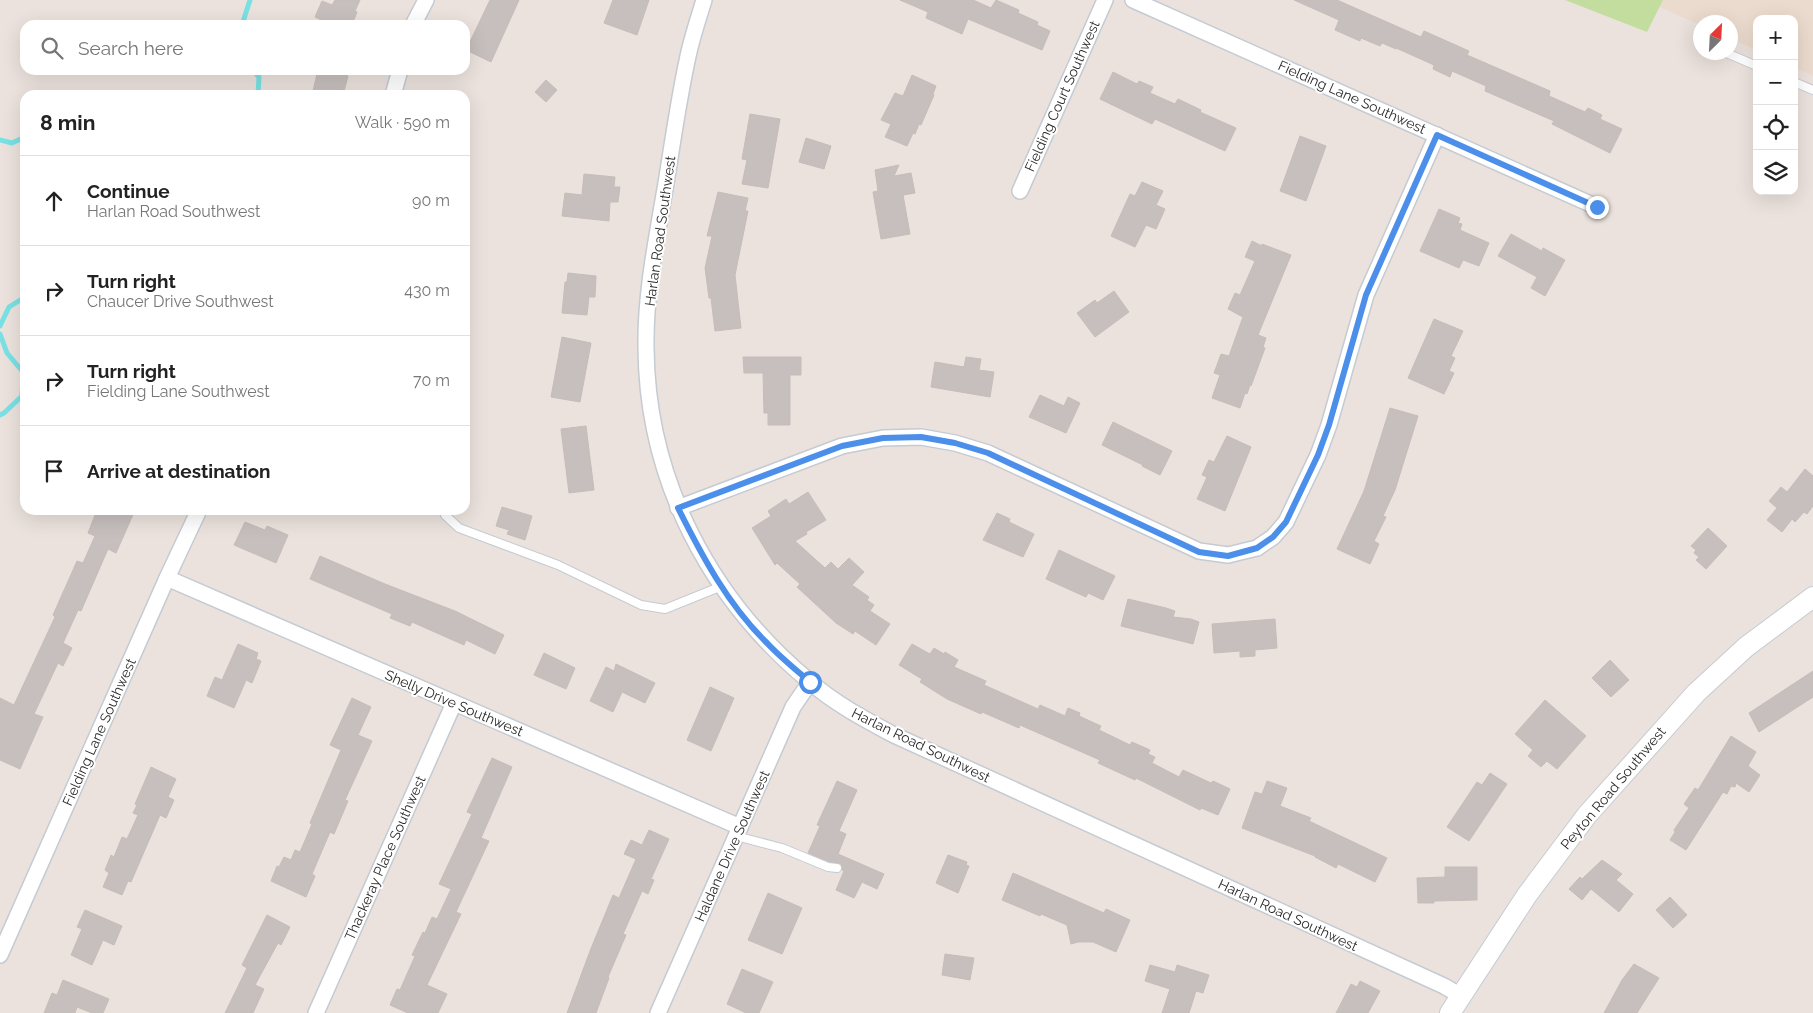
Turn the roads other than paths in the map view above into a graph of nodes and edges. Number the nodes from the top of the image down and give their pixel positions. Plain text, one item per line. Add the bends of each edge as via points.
1 (426, 0) edge
2 (704, 0) edge
3 (1105, 0) edge
4 (1133, 0) edge
5 (416, 20) edge
6 (1738, 58) edge
7 (1753, 64) edge
8 (399, 75) edge
9 (1798, 84) edge
10 (394, 90) edge
11 (1813, 90) edge
12 (1437, 135) junction
13 (1020, 191) dead end
14 (1597, 207) dead end
15 (678, 508) junction
16 (197, 515) edge
17 (446, 515) edge
18 (167, 578) junction
19 (722, 586) junction
20 (1813, 597) edge
21 (810, 682) junction
22 (454, 703) junction
23 (738, 832) junction
24 (837, 868) dead end
25 (0, 955) edge
26 (1456, 1005) edge
27 (316, 1013) edge
28 (658, 1013) edge

1 - 5 street
2 - 15 street, Harlan Road Southwest via 687,59 649,287 646,330 650,400 660,452
3 - 13 street, Fielding Court Southwest
4 - 12 street, Fielding Lane Southwest
6 - 7 lane
8 - 10 street
9 - 11 lane
12 - 14 street, Fielding Lane Southwest
12 - 15 street via 1366,295 1318,455 1286,522 1257,548 1228,556 1199,552 988,453 921,437 883,438 842,446
15 - 19 street, Harlan Road Southwest
16 - 18 street, Fielding Lane Southwest
17 - 19 lane via 459,528 558,565 641,605 665,609
18 - 22 street, Shelly Drive Southwest
18 - 25 street, Fielding Lane Southwest
19 - 21 street, Harlan Road Southwest via 766,642
20 - 26 street, Peyton Road Southwest via 1746,647 1696,693 1587,815 1527,894
21 - 23 street, Haldane Drive Southwest via 793,707
21 - 26 street, Harlan Road Southwest via 847,709 894,735 1444,986
22 - 23 street, Shelly Drive Southwest
22 - 27 street, Thackeray Place Southwest
23 - 24 lane
23 - 28 street, Haldane Drive Southwest

